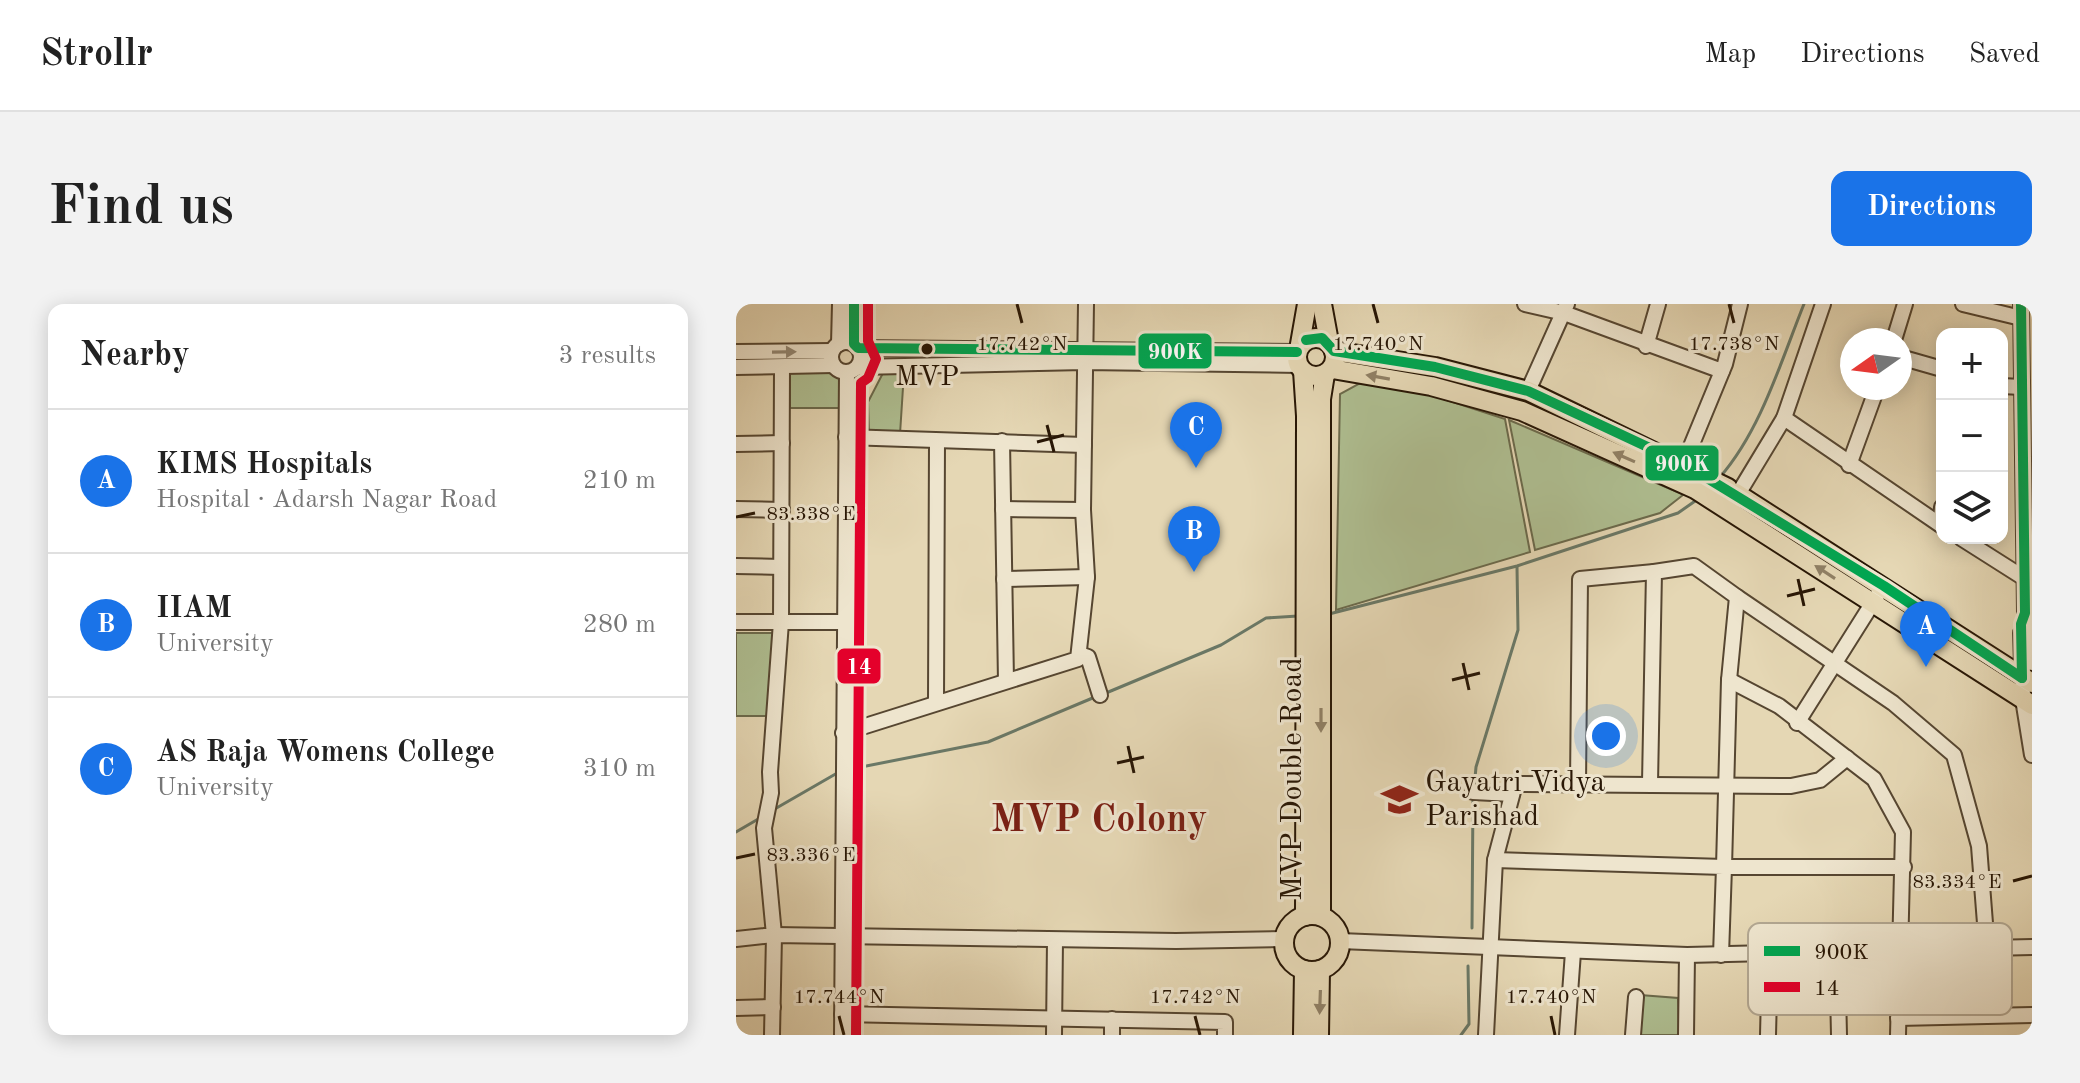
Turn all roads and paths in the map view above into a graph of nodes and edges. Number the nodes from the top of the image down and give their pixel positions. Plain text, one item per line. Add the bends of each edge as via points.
1 (840, 304) edge
2 (854, 304) edge
3 (1086, 304) edge
4 (1307, 304) edge
5 (1322, 304) edge
6 (1525, 304) edge
7 (1658, 304) edge
8 (1740, 304) edge
9 (1823, 304) edge
10 (1905, 304) edge
11 (1963, 304) edge
12 (1565, 309) edge
13 (2021, 311) edge
14 (1898, 328) edge
15 (1646, 346) junction
16 (736, 352) edge
17 (1301, 354) junction
18 (846, 356) junction
19 (1084, 356) junction
20 (1330, 359) junction
21 (1912, 360) edge
22 (736, 367) edge
23 (782, 367) junction
24 (1936, 367) edge
25 (1722, 371) junction
26 (2008, 386) edge
27 (2021, 387) junction
28 (1528, 391) junction
29 (1873, 400) edge
30 (1784, 418) junction
31 (846, 437) junction
32 (937, 441) junction
33 (1002, 441) junction
34 (782, 443) junction
35 (736, 444) edge
36 (1084, 445) junction
37 (2026, 464) edge
38 (1849, 465) junction
39 (1681, 472) junction
40 (1730, 499) junction
41 (736, 509) edge
42 (1003, 509) junction
43 (782, 510) junction
44 (1083, 510) junction
45 (1936, 522) edge
46 (1313, 536) junction
47 (1970, 544) edge
48 (736, 566) edge
49 (781, 567) junction
50 (1654, 572) junction
51 (1087, 577) junction
52 (2024, 578) junction
53 (1004, 579) junction
54 (1884, 586) junction
55 (1737, 597) junction
56 (1872, 602) junction
57 (2025, 613) junction
58 (736, 622) edge
59 (781, 622) junction
60 (844, 622) junction
61 (2031, 647) edge
62 (1079, 654) junction
63 (1834, 662) junction
64 (1729, 680) junction
65 (1006, 681) junction
66 (2028, 686) edge
67 (1100, 695) dead end
68 (936, 703) junction
69 (1797, 723) junction
70 (843, 733) junction
71 (2032, 755) edge
72 (1847, 758) junction
73 (1650, 783) junction
74 (1578, 784) junction
75 (1728, 787) junction
76 (1473, 792) dead end
77 (1512, 794) junction
78 (1495, 860) junction
79 (1724, 867) junction
80 (1904, 867) junction
81 (1313, 916) junction
82 (1903, 923) edge
83 (1985, 923) edge
84 (774, 935) junction
85 (842, 935) junction
86 (736, 939) edge
87 (1284, 939) junction
88 (1055, 940) junction
89 (1340, 941) junction
90 (2032, 947) edge
91 (1491, 948) junction
92 (2012, 948) edge
93 (1573, 952) junction
94 (1748, 954) edge
95 (1687, 955) junction
96 (1721, 955) junction
97 (1312, 970) junction
98 (1636, 997) dead end
99 (773, 1007) junction
100 (736, 1008) edge
101 (842, 1014) junction
102 (1768, 1015) edge
103 (1839, 1015) edge
104 (1898, 1015) edge
105 (2032, 1015) edge
106 (1054, 1018) junction
107 (1898, 1018) junction
108 (1112, 1019) junction
109 (772, 1035) edge
110 (842, 1035) edge
111 (1054, 1035) edge
112 (1112, 1035) edge
113 (1225, 1035) edge
114 (1303, 1035) edge
115 (1319, 1035) edge
116 (1486, 1035) edge
117 (1567, 1035) edge
118 (1633, 1035) edge
119 (1686, 1035) edge
120 (1768, 1035) edge
121 (1839, 1035) edge
122 (1898, 1035) edge

1 - 18 street
2 - 18 street
3 - 19 street
4 - 17 main road
5 - 20 main road
6 - 12 street
7 - 15 street
8 - 25 street
9 - 30 street
10 - 14 street
11 - 13 street
12 - 15 street
12 - 28 street
13 - 27 street
15 - 25 street
16 -> 18 street
17 - 19 street
17 - 20 main road via 1317,376
17 - 20 main road via 1322,338
17 - 46 main road
18 - 19 street
18 - 23 street
18 - 31 street
19 - 36 street
20 - 28 main road via 1435,367
39 -> 20 main road via 1522,411
20 - 46 main road via 1321,399
21 - 24 street
22 - 23 street
23 - 34 street
25 - 39 street
26 - 27 street
27 - 37 street
28 - 39 main road
29 - 38 street
30 - 38 street
30 - 40 street
31 - 32 street
31 - 60 street
32 - 33 street
32 - 68 street
33 - 36 street
33 - 42 street
34 - 35 street
34 - 43 street
36 - 44 street
37 - 52 street
38 - 45 street
39 - 40 main road
40 - 54 main road
56 -> 40 main road
41 - 43 street
42 - 44 street
42 - 53 street
43 - 49 street
44 - 51 street
46 - 81 main road, MVP Double Road
47 - 52 street
48 - 49 street
49 - 59 street
50 - 55 street via 1694,566
50 - 73 street
50 - 74 street via 1580,579
51 - 53 street
51 - 62 street
52 - 57 street
53 - 65 street
54 - 56 street
54 - 66 main road
55 - 63 street
55 - 64 street
56 - 63 street
56 - 66 main road
57 - 61 street
57 - 66 street via 2021,624
58 - 59 street
59 - 60 street
59 - 84 street via 771,793 764,822
60 - 70 street
61 - 66 street
62 - 65 street via 1071,663
62 - 67 street via 1088,657
63 - 69 street
63 - 83 street via 1954,755 1979,846
64 - 69 street via 1779,706
64 - 75 street
65 - 68 street
66 - 71 street
68 - 70 street
69 - 72 street
70 - 85 street
72 - 75 street via 1820,780
72 - 80 street via 1874,779 1903,832
73 - 74 street
73 - 75 street
74 - 77 street via 1515,784
75 - 79 street
76 - 77 street
77 - 78 street
78 - 79 street
78 - 91 street
79 - 80 street
79 - 96 street
80 - 82 street
81 - 87 main road via 1291,924
81 - 89 main road via 1334,926
84 - 85 street
84 - 86 street
84 - 99 street
85 - 88 street
85 - 101 street
87 - 88 street
87 - 97 main road via 1289,958
88 - 106 street
89 - 91 street
89 - 97 main road via 1335,959
90 - 92 street
91 - 93 street
91 - 116 street
93 - 95 street
93 - 117 street
94 - 96 street
95 - 96 street
95 - 119 street
97 - 114 main road
97 -> 115 main road
98 - 118 street
99 - 100 street
99 - 109 street
101 - 106 street
101 - 110 street
102 - 120 street
103 - 121 street
104 - 107 street
105 - 107 street
106 - 108 street
106 - 111 street
107 - 122 street
108 - 112 street
108 - 113 street via 1225,1022

